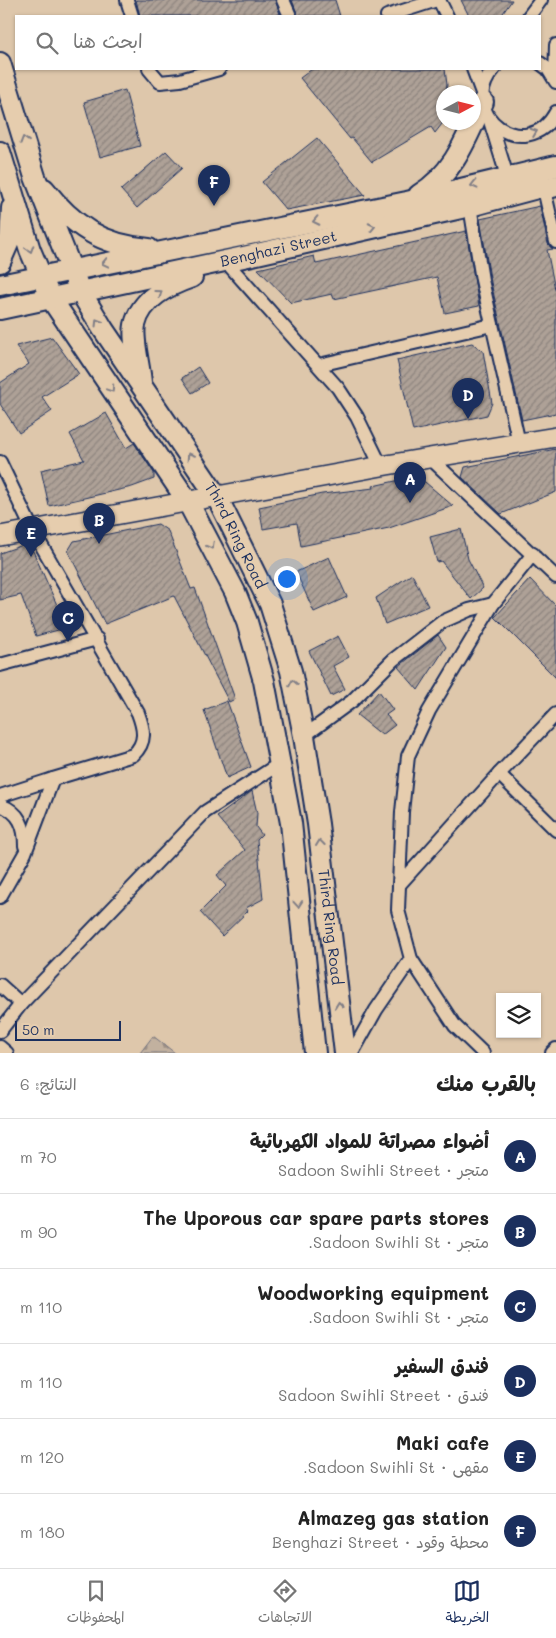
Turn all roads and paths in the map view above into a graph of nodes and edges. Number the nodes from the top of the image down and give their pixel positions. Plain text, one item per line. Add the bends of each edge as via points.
1 (127, 0) edge
2 (283, 0) edge
3 (438, 0) edge
4 (541, 0) edge
5 (132, 15) edge
6 (290, 15) edge
7 (390, 15) edge
8 (446, 15) edge
9 (530, 15) edge
10 (556, 45) edge
11 (0, 63) edge
12 (541, 64) edge
13 (150, 70) edge
14 (215, 70) edge
15 (473, 70) edge
16 (493, 70) edge
17 (556, 80) edge
18 (485, 105) junction
19 (556, 112) edge
20 (0, 152) edge
21 (556, 166) edge
22 (35, 177) junction
23 (512, 184) junction
24 (550, 187) edge
25 (14, 196) junction
26 (407, 202) junction
27 (470, 206) junction
28 (556, 242) edge
29 (168, 251) junction
30 (248, 256) junction
31 (0, 262) edge
32 (228, 264) junction
33 (71, 270) junction
34 (40, 276) junction
35 (0, 285) edge
36 (80, 291) junction
37 (50, 298) junction
38 (0, 309) edge
39 (492, 325) junction
40 (319, 365) junction
41 (142, 385) junction
42 (556, 437) edge
43 (519, 442) junction
44 (430, 458) junction
45 (0, 462) edge
46 (381, 466) junction
47 (217, 497) junction
48 (188, 502) junction
49 (32, 529) junction
50 (0, 536) edge
51 (533, 554) junction
52 (556, 577) edge
53 (493, 604) junction
54 (96, 639) junction
55 (0, 665) edge
56 (556, 714) edge
57 (304, 736) junction
58 (279, 764) junction
59 (499, 774) junction
60 (53, 779) junction
61 (0, 796) edge
62 (0, 806) edge
63 (556, 830) edge
64 (25, 853) junction
65 (399, 885) junction
66 (0, 897) edge
67 (411, 959) junction
68 (0, 985) edge
69 (20, 1004) junction
70 (0, 1031) edge
71 (0, 1047) edge
72 (556, 1049) edge
73 (8, 1053) edge
74 (315, 1053) edge
75 (345, 1053) edge
76 (352, 1053) edge
77 (483, 1053) edge
78 (552, 1053) edge

1 - 5 street
2 - 6 street
3 - 7 street
3 - 8 street
4 - 9 street
10 - 17 street
22 -> 11 main road, Third Ring Road
12 - 17 street
13 - 14 street via 160,82
15 - 18 street
16 - 18 street via 487,77
18 -> 19 street via 504,132 524,135 543,128
18 - 23 street
18 - 26 main road via 439,181
20 - 25 main road, Third Ring Road
21 - 23 main road, Benghazi Street
22 - 29 main road via 65,213 96,237 134,248
22 - 33 main road, Third Ring Road
23 - 24 main road, Benghazi Street
23 -> 26 main road, Benghazi Street
23 - 27 main road, Benghazi Street
24 - 28 street
25 - 31 main road via 10,239
25 -> 34 main road, Third Ring Road
26 -> 29 main road, Benghazi Street
30 -> 27 main road, Benghazi Street
27 - 39 street
29 -> 33 main road, Benghazi Street
30 - 32 main road
30 - 36 main road, Benghazi Street
32 - 40 street
41 -> 32 main road via 135,326 143,308 158,292
33 - 34 main road, Benghazi Street
33 - 36 main road, Third Ring Road
34 - 35 main road, Benghazi Street
34 - 37 main road, Third Ring Road
36 - 37 main road, Benghazi Street
41 -> 36 main road, Third Ring Road
37 - 38 main road, Benghazi Street
37 -> 48 main road, Third Ring Road
39 - 40 street
39 - 43 street
40 - 46 street via 352,410
47 -> 41 main road, Third Ring Road
42 - 43 main road
43 - 44 main road
44 - 46 main road
44 - 51 street
45 - 49 street
46 - 47 main road
47 - 48 main road
57 -> 47 main road, Third Ring Road via 291,671 270,604
48 - 49 main road
48 -> 58 main road, Third Ring Road via 247,622 264,681
49 - 50 main road
49 - 54 street
51 - 52 street
51 - 53 street
53 - 57 street via 468,610 442,622 393,660 352,701
53 - 65 street via 429,711 408,756
54 - 55 street
54 - 60 street via 138,712 144,737 133,755
56 - 59 street
75 -> 57 main road, Third Ring Road via 318,824
58 - 69 street via 205,812
58 -> 74 main road, Third Ring Road via 291,824
59 - 63 street
59 - 65 street
60 - 61 street
60 - 64 street
62 - 64 street via 15,813 20,820 25,831
64 - 66 street
65 - 67 street via 398,910
67 - 76 street via 376,1010
67 - 77 street via 455,1026
68 - 69 street
69 - 70 street
71 - 73 street
72 - 78 street

